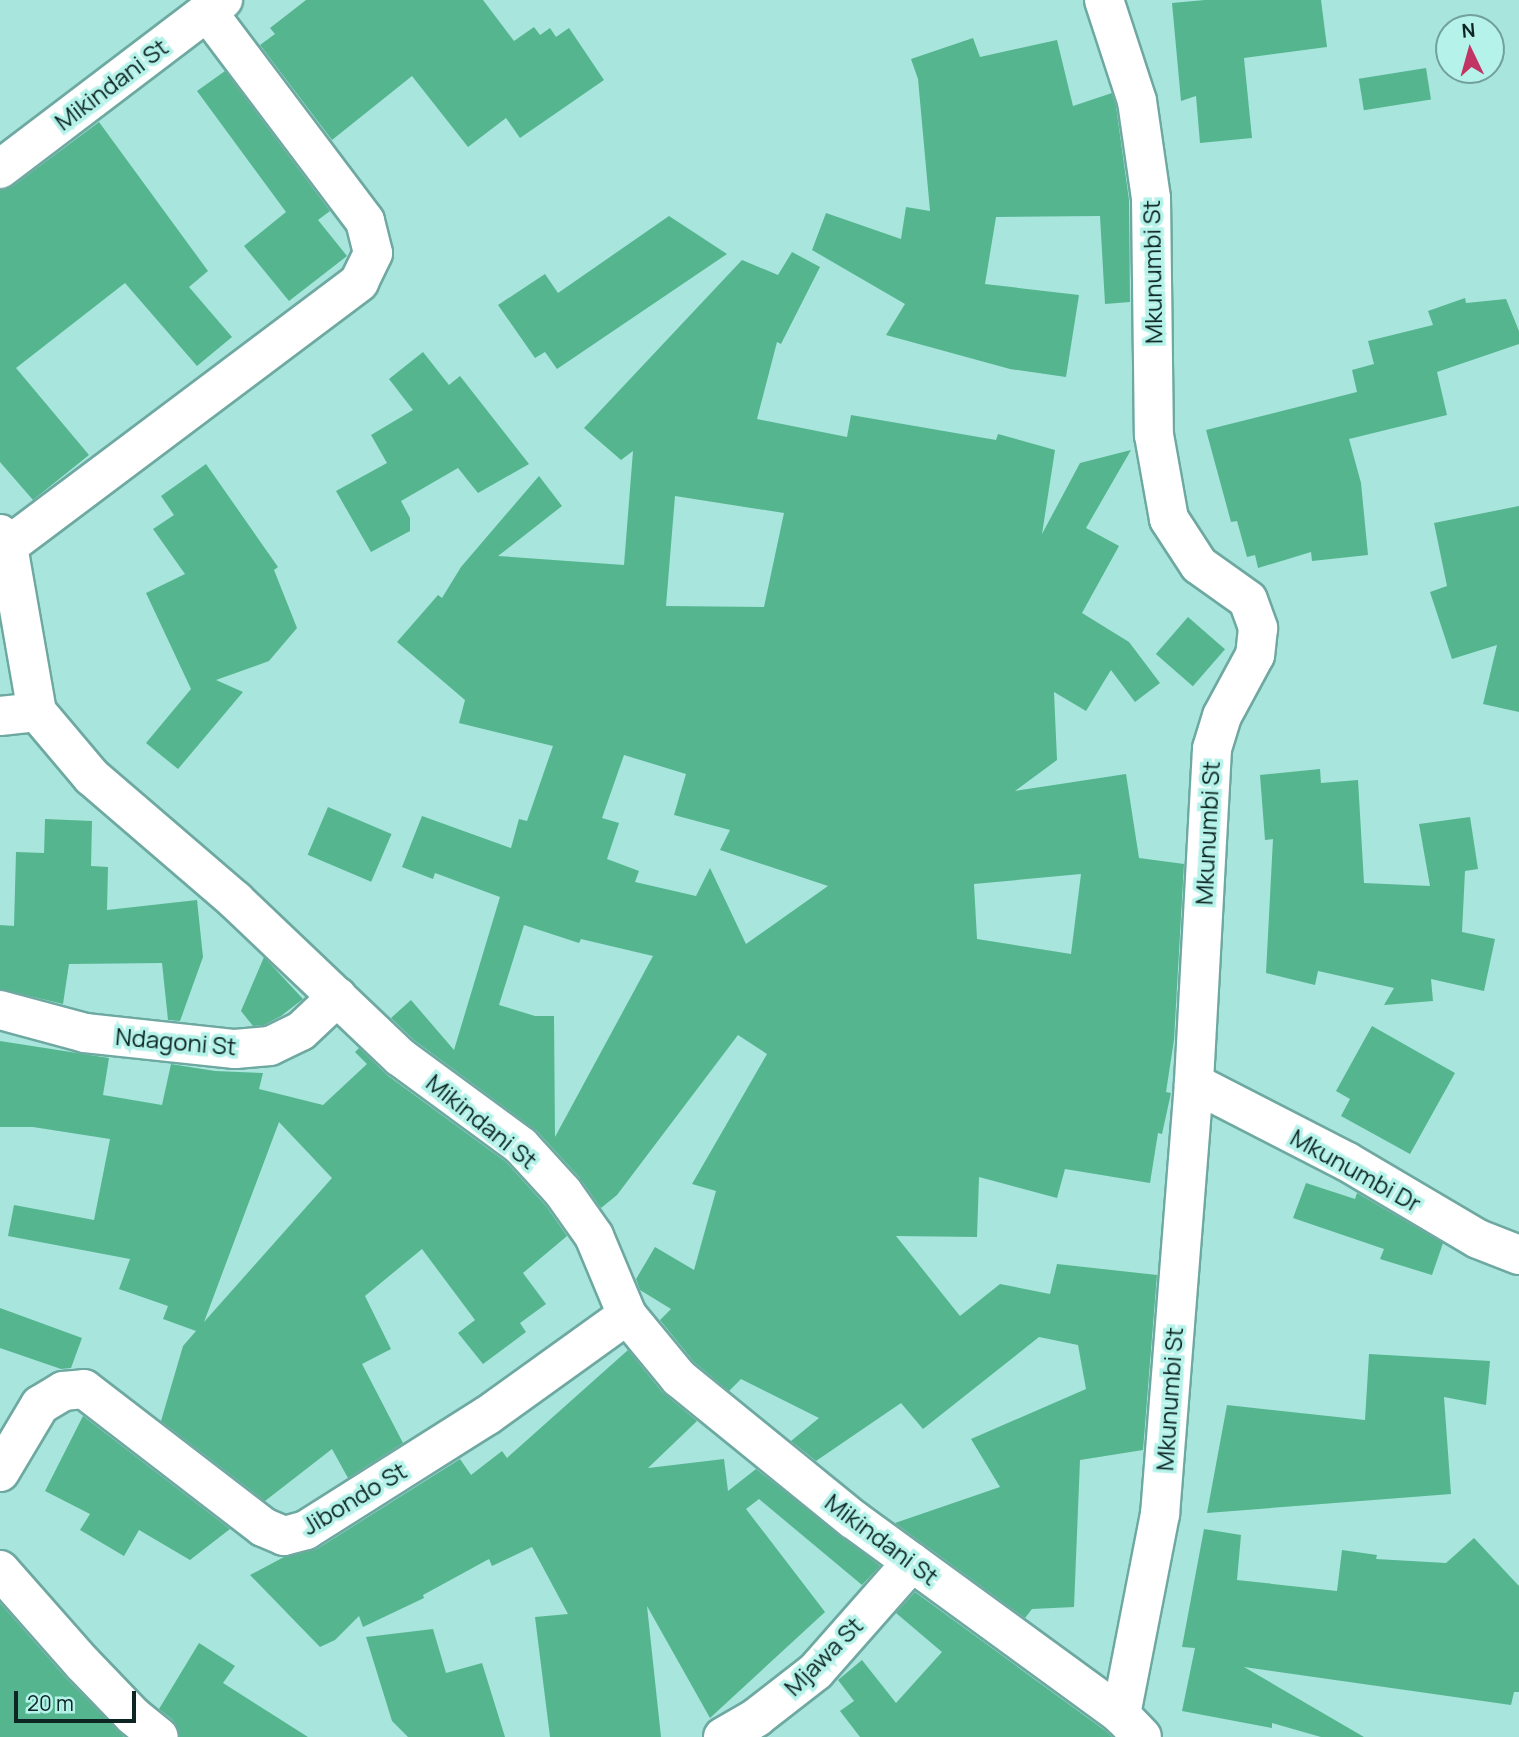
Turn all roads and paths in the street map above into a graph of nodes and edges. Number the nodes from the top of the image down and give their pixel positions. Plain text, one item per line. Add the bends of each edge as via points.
1 (1104, 0) edge
2 (215, 6) edge
3 (0, 169) edge
4 (4, 540) edge
5 (18, 714) edge
6 (337, 997) junction
7 (0, 1010) edge
8 (1194, 1083) junction
9 (1519, 1255) edge
10 (627, 1315) junction
11 (0, 1472) edge
12 (912, 1562) junction
13 (0, 1570) edge
14 (1131, 1726) edge
15 (159, 1737) edge
16 (723, 1737) edge

1 - 8 street, Mkunumbi St via 1137,101 1151,198 1154,435 1168,519 1199,565 1248,600 1258,628 1255,655 1223,716 1212,749
2 - 3 street, Mikindani St
2 - 4 street via 365,221 373,253 359,282
4 - 5 street, Mikindani St
5 - 6 street, Mikindani St via 235,900
6 - 7 street, Ndagoni St via 302,1031 270,1046 235,1049 85,1033
6 - 10 street, Mikindani St via 400,1056 521,1146 563,1192 594,1236
8 - 9 street, Mkunumbi Dr via 1346,1161 1478,1239
8 - 14 street, Mkunumbi St via 1160,1514
10 - 11 street, Jibondo St via 488,1415 306,1530 284,1536 263,1527 84,1389 63,1391 40,1405
10 - 12 street, Mikindani St via 678,1378
12 - 14 street, Mikindani St
12 - 16 street, Mjawa St via 816,1671
13 - 15 street via 83,1664

